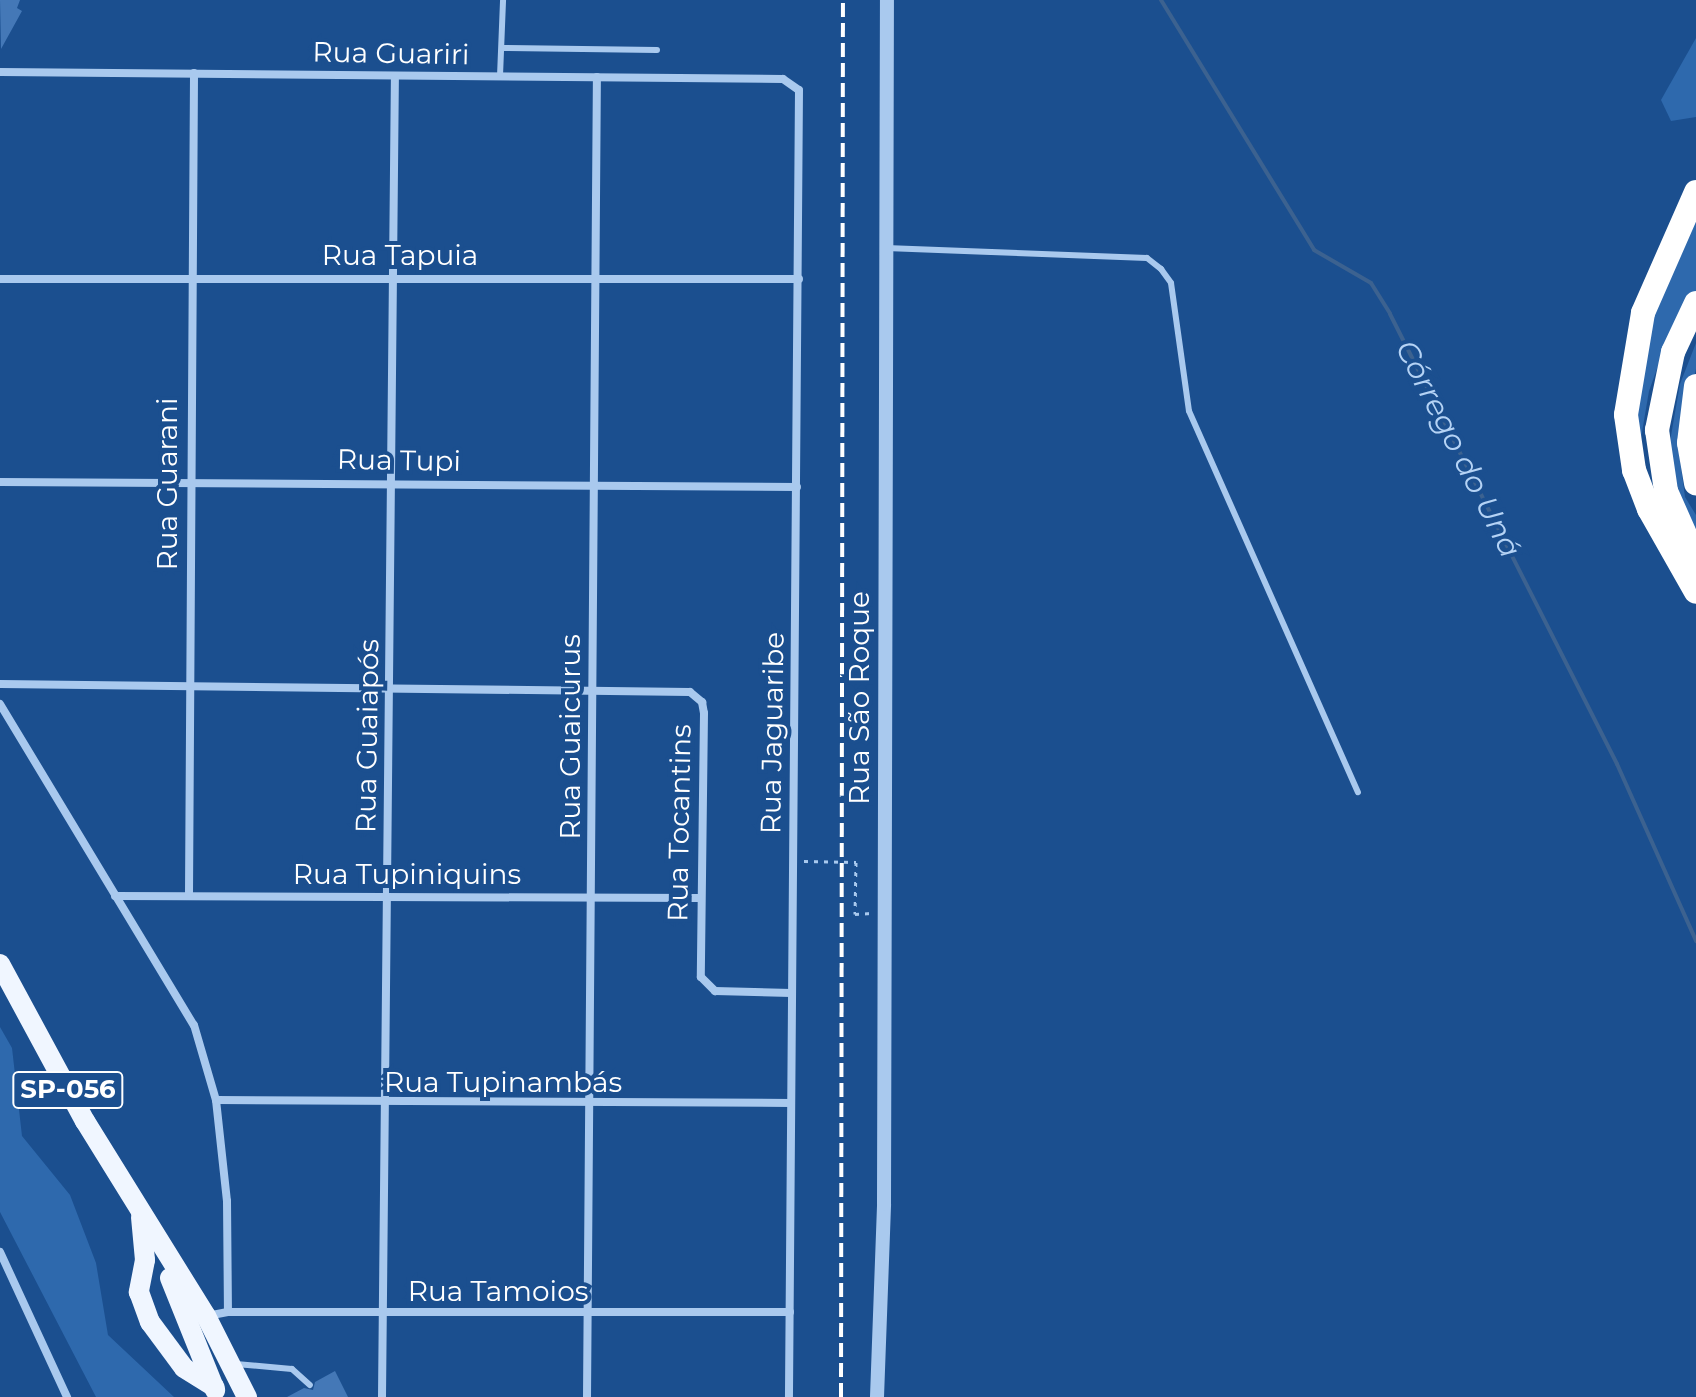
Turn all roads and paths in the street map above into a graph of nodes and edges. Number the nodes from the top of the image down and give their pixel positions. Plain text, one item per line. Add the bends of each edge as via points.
1 (503, 0) edge
2 (887, 0) edge
3 (503, 48) junction
4 (657, 50) dead end
5 (0, 72) edge
6 (194, 73) junction
7 (395, 76) junction
8 (500, 76) junction
9 (597, 77) junction
10 (783, 79) joint
11 (1696, 192) edge
12 (886, 248) junction
13 (393, 276) junction
14 (190, 277) junction
15 (0, 279) edge
16 (594, 279) junction
17 (799, 279) junction
18 (1696, 303) edge
19 (1696, 386) edge
20 (187, 480) junction
21 (390, 481) junction
22 (0, 482) edge
23 (1696, 483) edge
24 (595, 486) junction
25 (797, 487) junction
26 (1696, 559) edge
27 (1696, 592) edge
28 (0, 684) edge
29 (191, 684) junction
30 (390, 686) junction
31 (592, 690) junction
32 (0, 704) edge
33 (1358, 792) dead end
34 (808, 861) dead end
35 (189, 894) junction
36 (115, 896) junction
37 (387, 896) junction
38 (592, 897) junction
39 (699, 898) junction
40 (872, 902) dead end
41 (0, 964) edge
42 (791, 993) junction
43 (216, 1100) junction
44 (791, 1103) junction
45 (385, 1104) junction
46 (589, 1105) junction
47 (140, 1213) junction
48 (0, 1252) edge
49 (228, 1312) junction
50 (382, 1312) junction
51 (790, 1312) junction
52 (587, 1314) junction
53 (198, 1320) junction
54 (230, 1364) junction
55 (310, 1385) dead end
56 (216, 1392) edge
57 (67, 1397) edge
58 (247, 1397) edge
59 (382, 1397) edge
60 (587, 1397) edge
61 (789, 1397) edge
62 (877, 1397) edge

1 - 3 lane
2 - 12 street, Rua São Roque
3 - 4 lane
3 - 8 lane
5 - 6 street, Rua Guariri
6 - 7 street, Rua Guariri
6 - 14 street, Rua Guarani
7 - 8 street, Rua Guariri
7 - 13 street, Rua Guaiapós
8 - 9 street, Rua Guariri
9 - 10 street, Rua Guariri
9 - 16 street, Rua Guaicurus
10 - 17 street, Rua Jaguaribe via 799,90
11 - 27 highway via 1643,313 1626,415 1627,442 1639,483 1665,542
12 - 33 lane via 1147,258 1161,269 1171,283 1189,411
12 - 62 street, Rua São Roque via 884,1204
13 - 14 street, Rua Tapuia
13 - 16 street, Rua Tapuia
13 - 21 street, Rua Guaiapós
14 - 15 street, Rua Tapuia
14 - 20 street, Rua Guarani
16 - 17 street, Rua Tapuia
16 - 24 street, Rua Guaicurus
17 - 25 street, Rua Jaguaribe
18 - 26 highway via 1673,352 1657,430 1666,491
19 - 23 highway via 1689,443
20 - 21 street, Rua Tupi
20 - 22 street, Rua Tupi
20 - 29 street, Rua Guarani
21 - 24 street, Rua Tupi
21 - 30 street, Rua Guaiapós
24 - 25 street, Rua Tupi
24 - 31 street, Rua Guaicurus
25 - 42 street, Rua Jaguaribe
28 - 29 street, Rua Tocantins
29 - 30 street, Rua Tocantins
29 - 35 street, Rua Guarani
30 - 31 street, Rua Tocantins
30 - 37 street, Rua Guaiapós
31 - 38 street, Rua Guaicurus
31 - 39 street, Rua Tocantins via 690,692 702,702
32 - 36 street
34 - 40 path via 856,862 855,914 872,914
35 - 36 street, Rua Tupiniquins
35 - 37 street, Rua Tupiniquins
36 - 43 street via 194,1025
37 - 38 street, Rua Tupiniquins
37 - 45 street, Rua Guaiapós
38 - 39 street, Rua Tupiniquins
38 - 46 street, Rua Guaicurus
39 - 42 street, Rua Tocantins via 699,969 705,984 715,991
41 - 47 main road, SP-056
42 - 44 street, Rua Jaguaribe
43 - 45 street, Rua Tupinambás
43 - 49 street via 227,1201
44 - 46 street, Rua Tupinambás
44 - 51 street, Rua Jaguaribe
45 - 46 street, Rua Tupinambás
45 - 50 street, Rua Guaiapós
46 - 52 street, Rua Guaicurus
47 - 53 main road, SP-056
47 - 56 main road via 145,1260 139,1292 150,1322 184,1368
48 - 57 street
49 - 50 street, Rua Tamoios
49 - 53 street, Rua Tamoios
50 - 52 street, Rua Tamoios
50 - 59 street, Rua Guaiapós
51 - 52 street, Rua Tamoios
51 - 61 street, Rua Jaguaribe
52 - 60 street, Rua Guaicurus
53 - 54 main road, SP-056
53 - 56 main road, SP-056
54 - 55 lane via 292,1369
54 - 58 main road, SP-056

